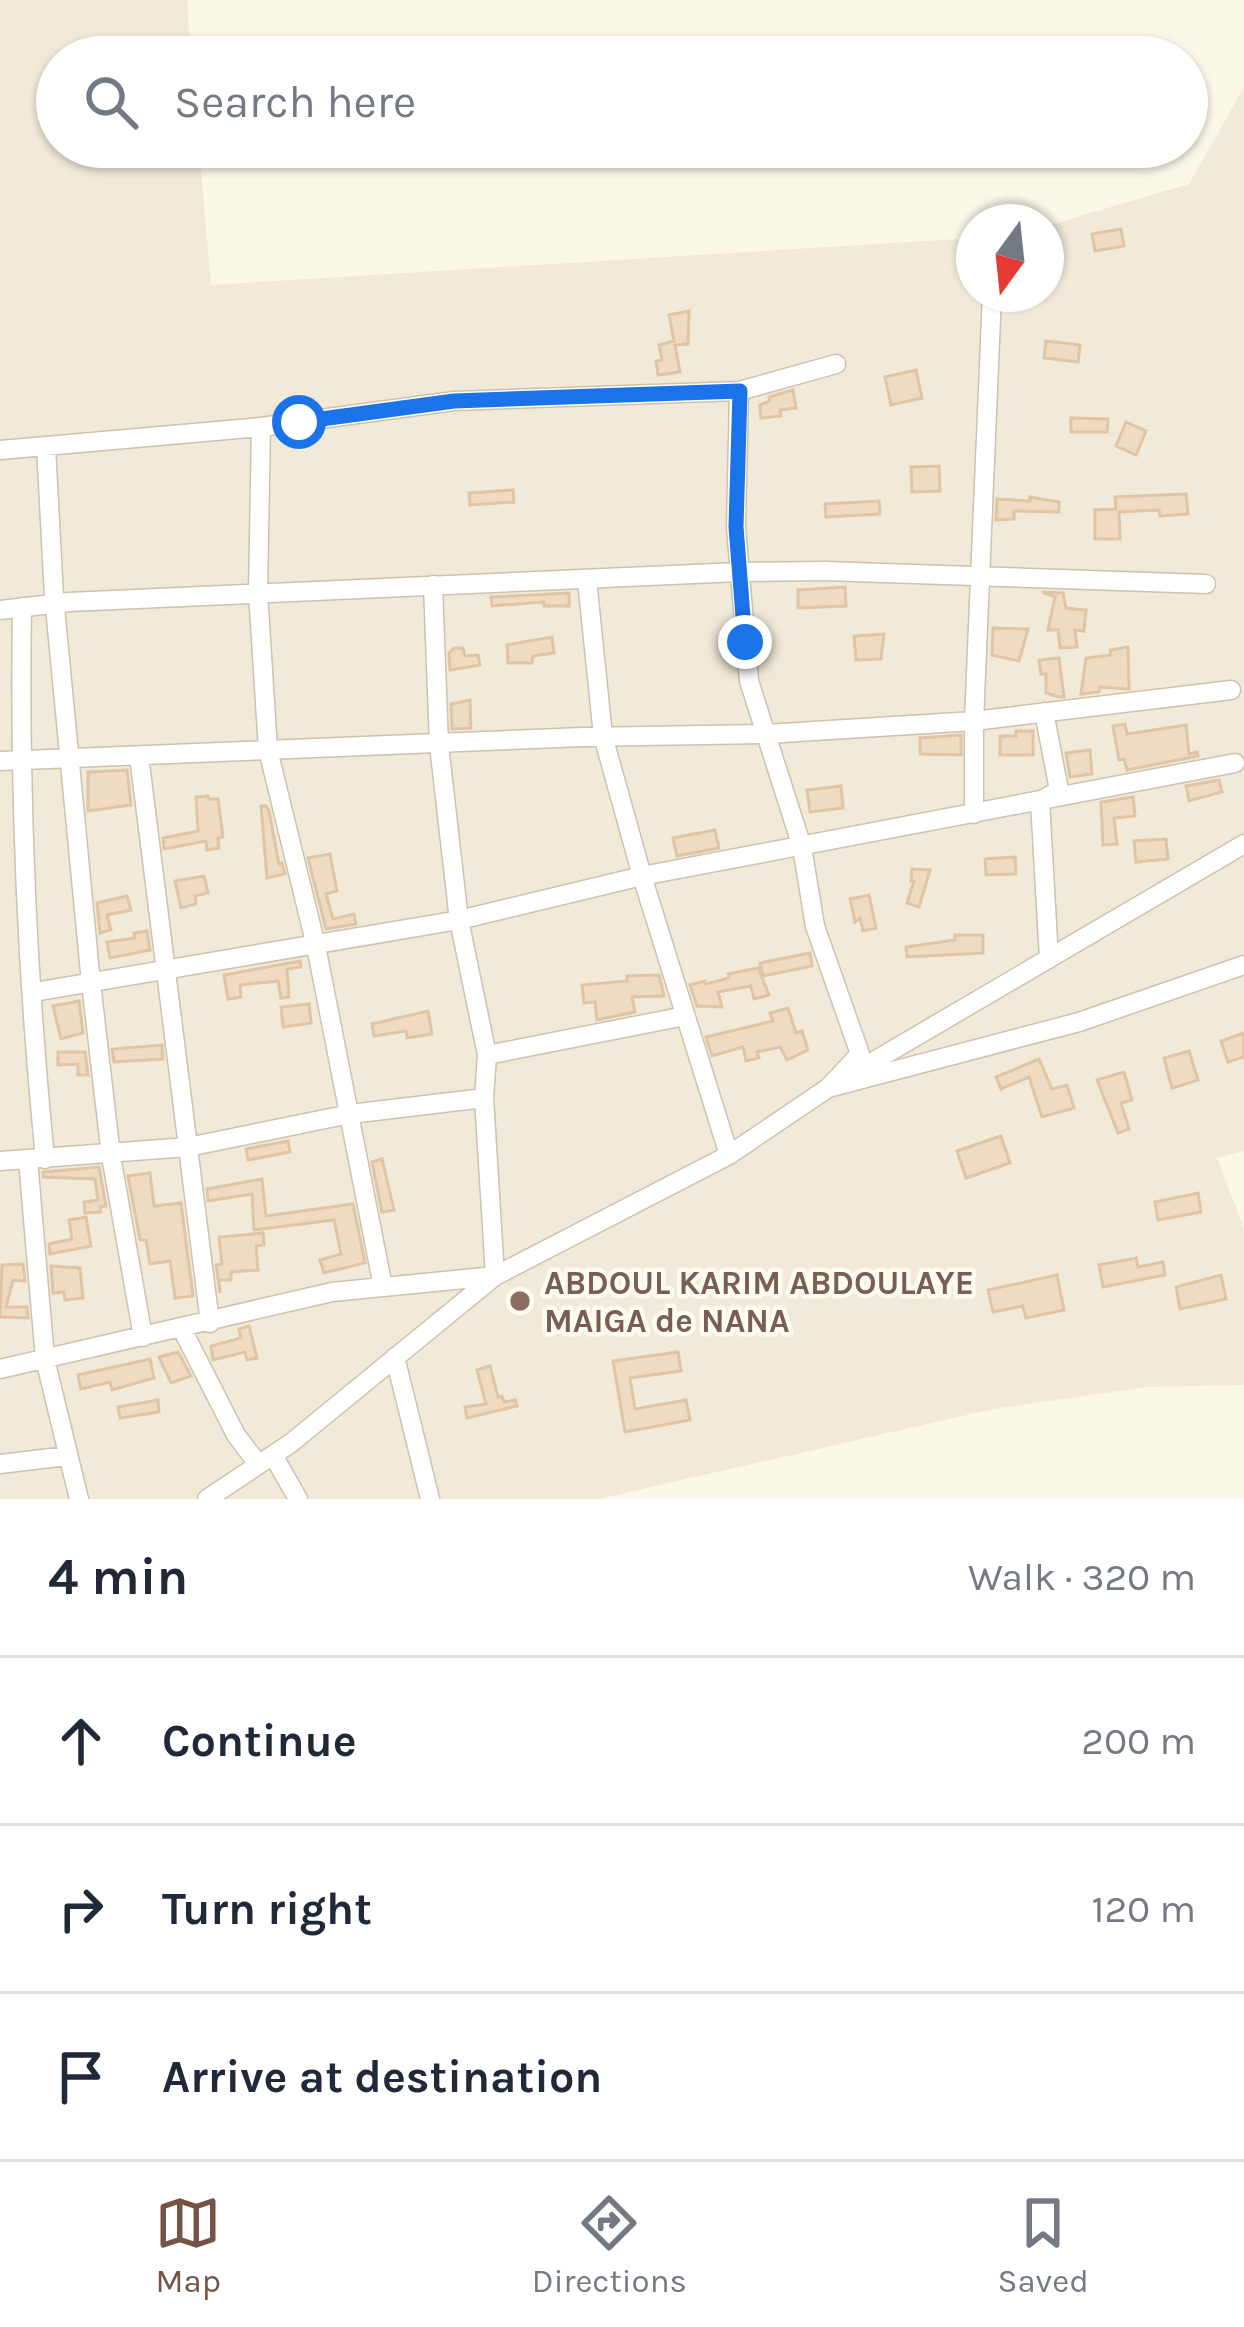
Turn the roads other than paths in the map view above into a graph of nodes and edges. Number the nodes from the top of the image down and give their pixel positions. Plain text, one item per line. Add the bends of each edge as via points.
1 (991, 312) edge
2 (836, 364) dead end
3 (740, 391) junction
4 (261, 427) junction
5 (46, 446) junction
6 (0, 450) edge
7 (739, 572) junction
8 (979, 575) junction
9 (587, 580) junction
10 (1207, 584) dead end
11 (433, 585) junction
12 (258, 592) junction
13 (54, 604) junction
14 (22, 607) junction
15 (0, 610) edge
16 (1231, 690) dead end
17 (1044, 712) junction
18 (974, 721) junction
19 (766, 734) junction
20 (603, 736) junction
21 (439, 745) junction
22 (268, 750) junction
23 (139, 756) junction
24 (71, 758) junction
25 (10, 761) edge
26 (1235, 763) dead end
27 (1040, 801) junction
28 (974, 814) junction
29 (1244, 844) edge
30 (802, 847) junction
31 (642, 876) junction
32 (459, 920) junction
33 (316, 946) junction
34 (1049, 959) junction
35 (1244, 965) edge
36 (166, 970) junction
37 (91, 983) junction
38 (34, 992) junction
39 (685, 1016) junction
40 (487, 1055) junction
41 (828, 1088) junction
42 (484, 1098) junction
43 (350, 1114) junction
44 (188, 1147) junction
45 (728, 1155) junction
46 (111, 1156) junction
47 (37, 1160) junction
48 (0, 1161) edge
49 (495, 1276) junction
50 (383, 1287) junction
51 (209, 1323) junction
52 (182, 1329) junction
53 (143, 1337) junction
54 (395, 1358) junction
55 (46, 1359) junction
56 (0, 1369) edge
57 (67, 1456) junction
58 (266, 1460) junction
59 (0, 1465) edge
60 (79, 1499) edge
61 (207, 1499) edge
62 (298, 1499) edge
63 (430, 1499) edge

1 - 8 street
2 - 3 street
3 - 4 street via 454,401
3 - 7 street
4 - 5 street
4 - 12 street
5 - 6 street
5 - 13 street
7 - 8 street
7 - 9 street
7 - 19 street via 749,681
8 - 10 street
8 - 18 street
9 - 11 street
9 - 20 street
11 - 12 street
11 - 21 street
12 - 13 street
12 - 22 street
13 - 14 street
13 - 24 street
14 - 15 street
14 - 25 street
16 - 17 street
17 - 18 street
17 - 27 street via 1059,790
18 - 19 street
18 - 28 street
19 - 20 street
19 - 30 street
20 - 21 street
20 - 31 street
21 - 22 street
21 - 32 street
22 - 23 street
22 - 33 street
23 - 24 street
23 - 36 street
24 - 25 street
24 - 37 street
25 - 38 street
26 - 27 street
27 - 28 street
27 - 34 street
28 - 30 street
29 - 34 street
30 - 31 street
30 - 41 street via 815,926 860,1054
31 - 32 street
31 - 39 street
32 - 33 street
32 - 40 street
33 - 36 street
33 - 43 street
34 - 41 street
35 - 41 street via 1078,1022
36 - 37 street
36 - 44 street
37 - 38 street
37 - 46 street
38 - 47 street
39 - 40 street
39 - 45 street
40 - 42 street
41 - 45 street
42 - 43 street
42 - 49 street
43 - 44 street
43 - 50 street
44 - 46 street
44 - 51 street
45 - 49 street
46 - 47 street
46 - 53 street
47 - 48 street
47 - 55 street
49 - 50 street
49 - 54 street
50 - 51 street
51 - 52 street
52 - 53 street
52 - 58 street via 236,1435
53 - 55 street
54 - 58 street
54 - 63 street
55 - 56 street
55 - 57 street
57 - 59 street
57 - 60 street
58 - 61 street
58 - 62 street

